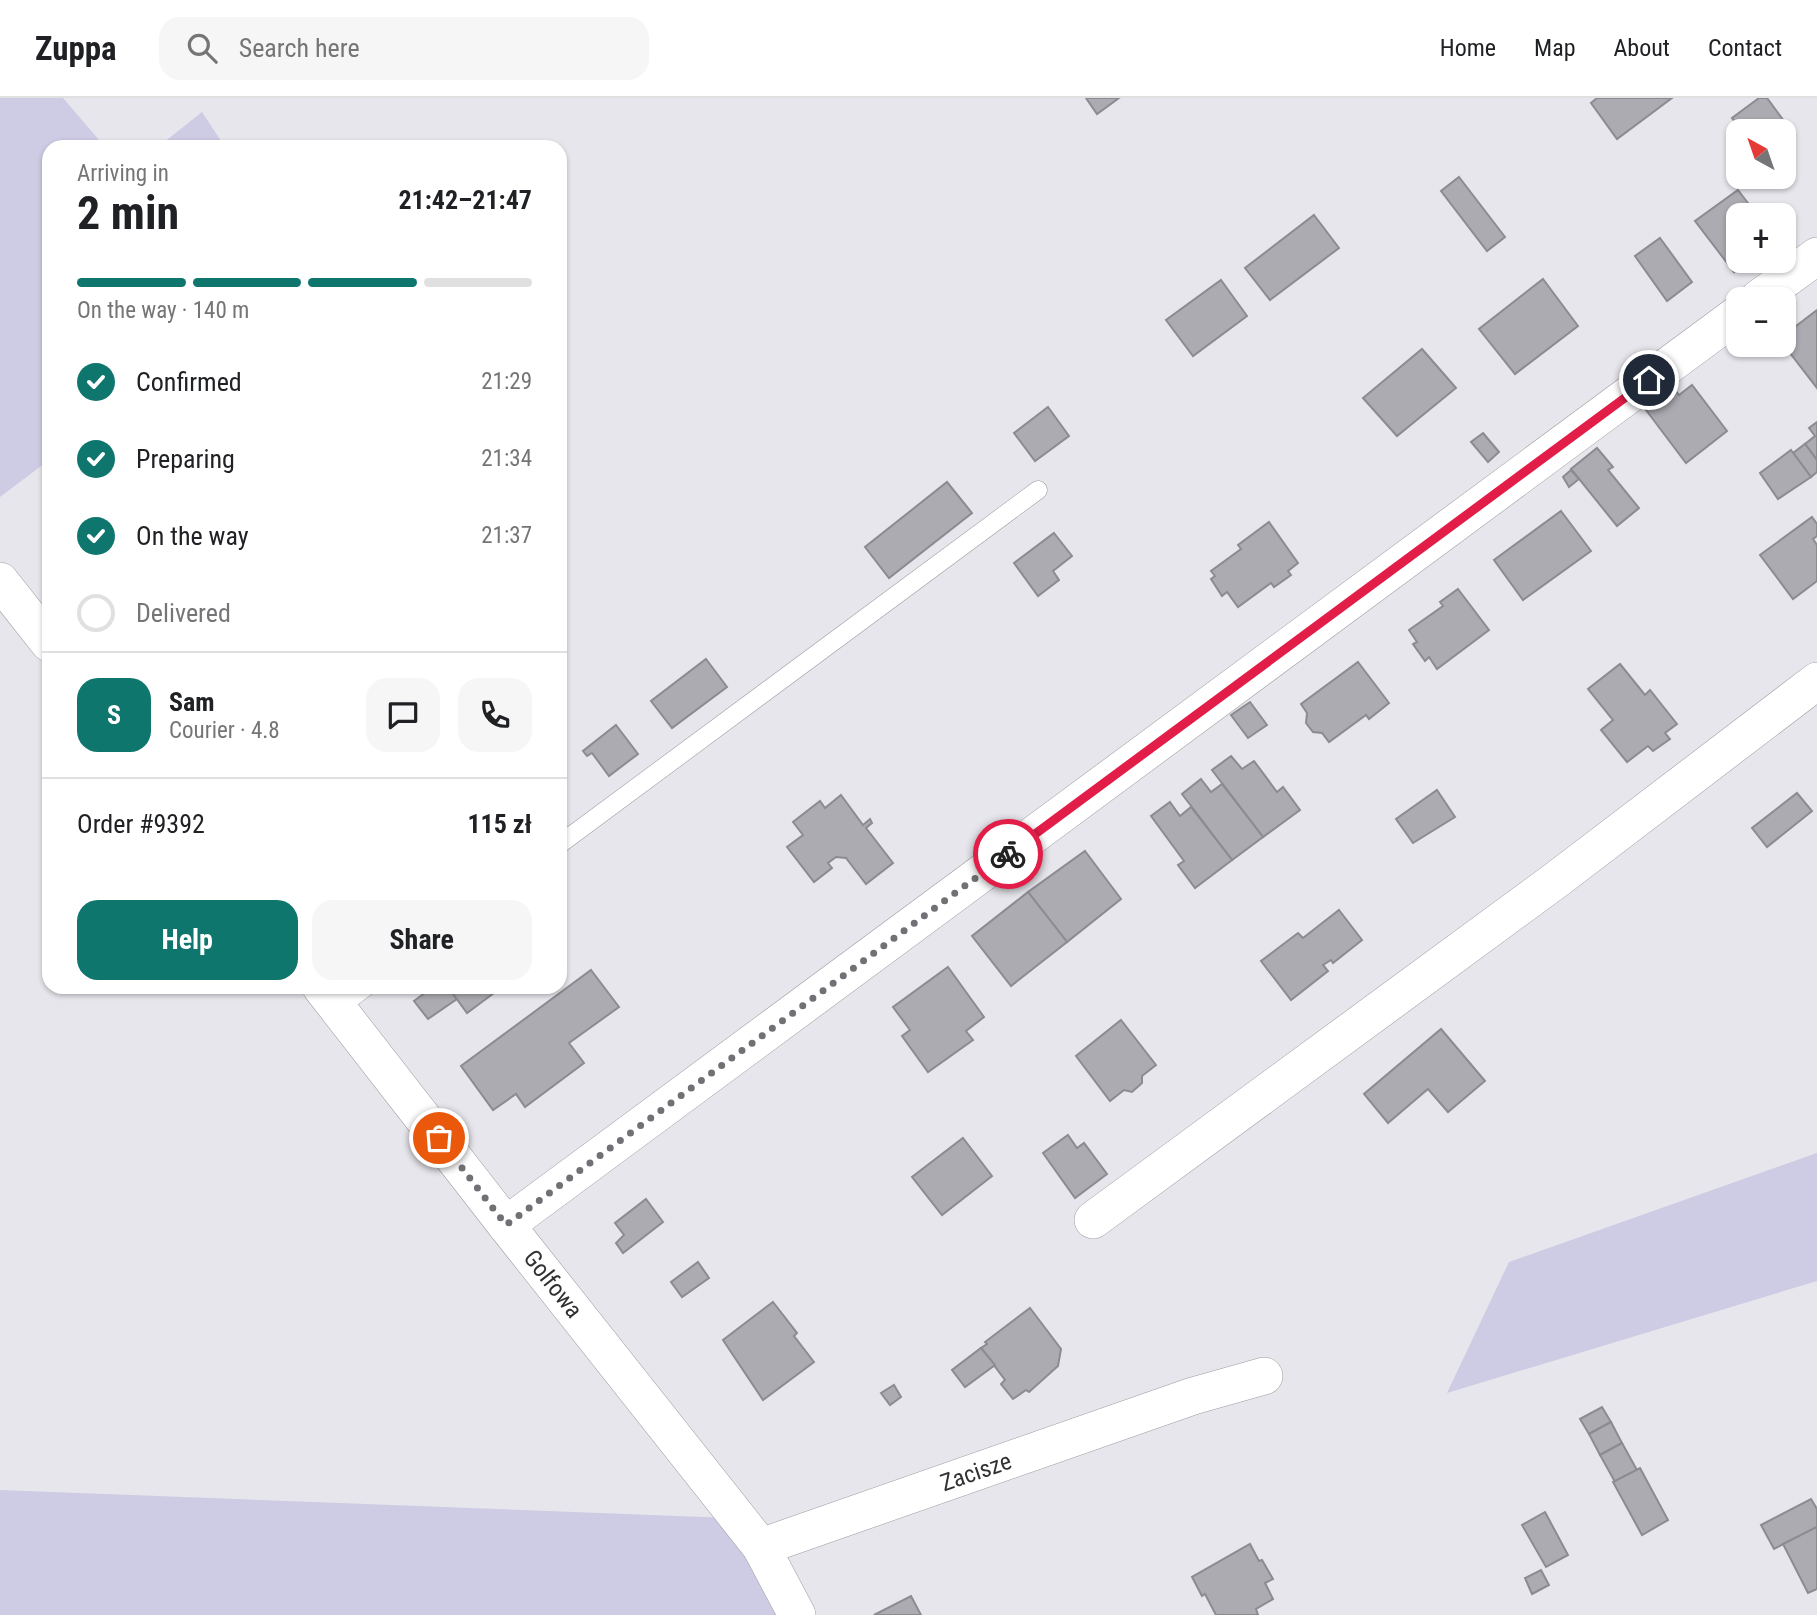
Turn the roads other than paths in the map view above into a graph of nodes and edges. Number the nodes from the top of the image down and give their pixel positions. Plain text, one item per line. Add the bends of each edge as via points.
1 (1817, 256) edge
2 (1774, 287) edge
3 (1726, 323) edge
4 (1038, 490) dead end
5 (0, 581) edge
6 (42, 634) edge
7 (1817, 681) edge
8 (567, 839) edge
9 (342, 994) edge
10 (1093, 1220) dead end
11 (506, 1225) junction
12 (1264, 1376) dead end
13 (761, 1547) junction
14 (797, 1615) edge

1 - 2 street
3 - 11 street
4 - 8 lane
5 - 6 street
7 - 10 street via 1545,888
9 - 11 street, Golfowa
11 - 13 street, Golfowa
12 - 13 street, Zacisze via 1193,1396
13 - 14 street

